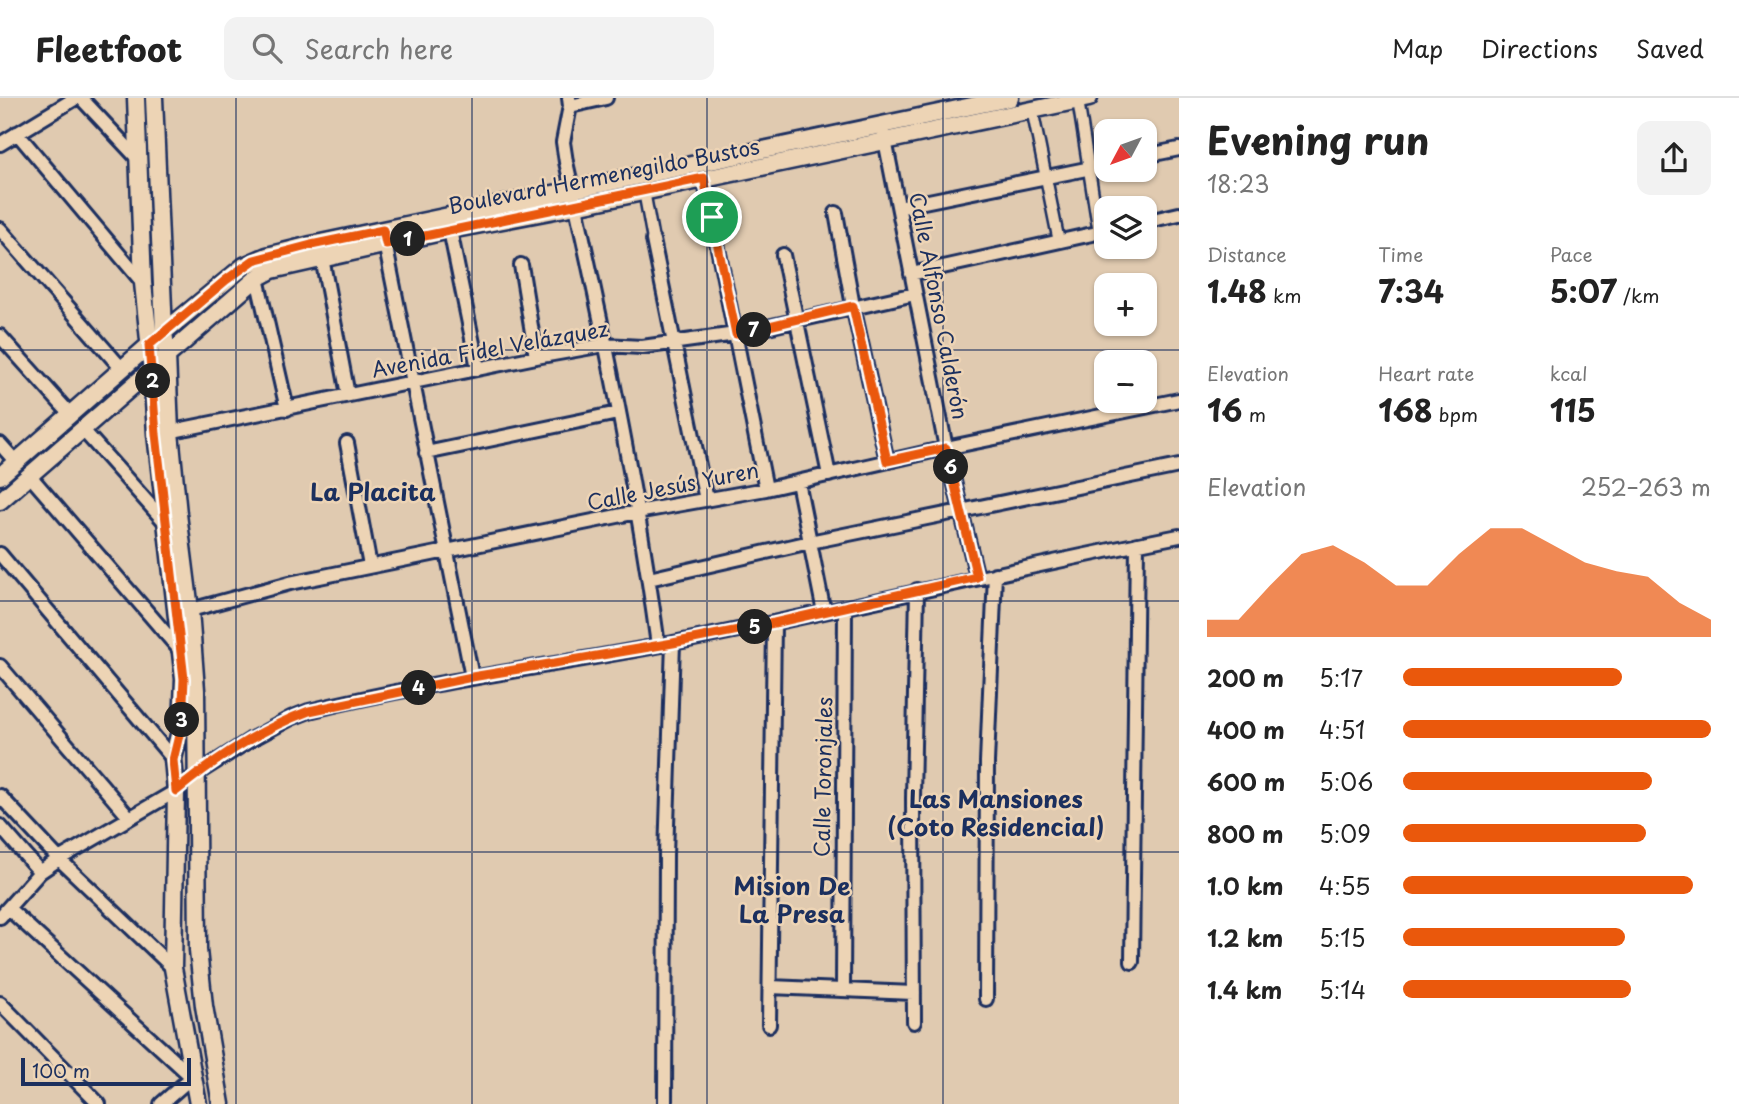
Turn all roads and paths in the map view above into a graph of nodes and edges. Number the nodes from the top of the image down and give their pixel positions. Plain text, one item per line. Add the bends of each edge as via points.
1 (78, 98) edge
2 (136, 98) edge
3 (154, 98) edge
4 (606, 98) edge
5 (1010, 98) edge
6 (1083, 99) edge
7 (569, 102) edge
8 (1032, 109) junction
9 (882, 124) junction
10 (17, 133) junction
11 (885, 141) junction
12 (0, 144) edge
13 (1179, 149) edge
14 (1157, 153) edge
15 (141, 161) junction
16 (724, 166) junction
17 (1094, 168) edge
18 (1088, 169) junction
19 (1046, 177) junction
20 (704, 178) junction
21 (572, 189) junction
22 (644, 191) junction
23 (1094, 196) edge
24 (576, 206) junction
25 (899, 207) junction
26 (836, 213) dead end
27 (1179, 214) edge
28 (1157, 219) edge
29 (0, 229) edge
30 (450, 230) junction
31 (1094, 234) edge
32 (384, 237) junction
33 (653, 240) joint
34 (1059, 242) junction
35 (783, 255) dead end
36 (322, 258) junction
37 (521, 265) dead end
38 (911, 274) junction
39 (257, 278) junction
40 (143, 283) junction
41 (915, 294) junction
42 (853, 306) junction
43 (797, 320) junction
44 (164, 332) junction
45 (736, 334) junction
46 (0, 336) edge
47 (675, 342) junction
48 (149, 345) junction
49 (604, 345) junction
50 (167, 355) junction
51 (537, 357) junction
52 (478, 368) junction
53 (122, 369) junction
54 (152, 369) junction
55 (413, 382) junction
56 (348, 395) junction
57 (1179, 400) edge
58 (287, 409) junction
59 (618, 413) junction
60 (71, 415) junction
61 (83, 430) junction
62 (163, 433) junction
63 (347, 443) dead end
64 (0, 444) edge
65 (946, 448) junction
66 (426, 453) junction
67 (887, 461) junction
68 (16, 462) junction
69 (1179, 466) edge
70 (829, 475) junction
71 (0, 476) edge
72 (30, 476) junction
73 (797, 482) junction
74 (766, 489) junction
75 (706, 500) junction
76 (0, 501) edge
77 (961, 510) junction
78 (637, 512) junction
79 (165, 522) junction
80 (1179, 536) edge
81 (810, 542) junction
82 (1137, 544) junction
83 (445, 551) junction
84 (0, 554) edge
85 (370, 566) junction
86 (995, 574) junction
87 (977, 577) junction
88 (649, 579) junction
89 (917, 590) junction
90 (845, 608) junction
91 (183, 612) junction
92 (824, 612) junction
93 (774, 623) junction
94 (673, 643) junction
95 (658, 645) junction
96 (180, 650) junction
97 (0, 666) edge
98 (472, 677) junction
99 (173, 760) junction
100 (198, 773) junction
101 (176, 791) junction
102 (0, 796) edge
103 (129, 817) junction
104 (0, 826) edge
105 (59, 859) junction
106 (40, 872) junction
107 (4, 913) edge
108 (1132, 962) dead end
109 (173, 968) junction
110 (770, 987) junction
111 (843, 989) junction
112 (914, 993) junction
113 (986, 999) dead end
114 (0, 1003) edge
115 (914, 1023) dead end
116 (769, 1025) dead end
117 (215, 1073) junction
118 (191, 1077) junction
119 (99, 1104) edge
120 (161, 1104) edge
121 (198, 1104) edge
122 (221, 1104) edge
123 (665, 1104) edge

1 - 10 street
1 - 15 street
2 - 15 street
3 - 44 street
4 - 7 street
5 - 9 street, Boulevard Hermenegildo Bustos
6 - 8 street, Boulevard Hermenegildo Bustos
6 - 18 street
7 - 21 street via 563,142
8 - 11 street, Boulevard Hermenegildo Bustos
8 - 19 street
9 - 11 street, Calle Alfonso Calderón
9 - 16 street, Boulevard Hermenegildo Bustos
10 - 12 street
10 - 40 street
11 - 16 street, Boulevard Hermenegildo Bustos
11 - 25 street, Calle Alfonso Calderón
13 - 14 street
15 - 40 street
16 - 20 street, Boulevard Hermenegildo Bustos
16 - 21 street, Boulevard Hermenegildo Bustos
17 - 18 street
18 - 19 street
18 - 23 street
19 - 25 street
19 - 34 street
20 - 22 street, Boulevard Hermenegildo Bustos
20 - 45 street
21 - 24 street
21 - 32 street, Boulevard Hermenegildo Bustos
22 - 24 street, Boulevard Hermenegildo Bustos
22 - 33 street
24 - 30 street, Boulevard Hermenegildo Bustos
24 - 49 street
25 - 38 street, Calle Alfonso Calderón
26 - 42 street
27 - 28 street
29 - 53 street
30 - 32 street, Boulevard Hermenegildo Bustos
30 - 52 street
31 - 34 street
32 - 36 street, Boulevard Hermenegildo Bustos
32 - 44 street, Boulevard Hermenegildo Bustos via 292,249 254,260
32 - 55 street
33 - 47 street
34 - 38 street
35 - 43 street
36 - 39 street, Boulevard Hermenegildo Bustos
36 - 56 street
37 - 51 street
38 - 41 street, Calle Alfonso Calderón
39 - 50 street, Boulevard Hermenegildo Bustos
39 - 58 street
40 - 48 street
41 - 42 street, Avenida Fidel Velázquez
41 - 65 street, Calle Alfonso Calderón
42 - 43 street, Avenida Fidel Velázquez
42 - 67 street
43 - 45 street, Avenida Fidel Velázquez
43 - 70 street
44 - 48 street, Boulevard Hermenegildo Bustos
44 - 50 street
45 - 47 street, Avenida Fidel Velázquez
45 - 74 street
46 - 60 street
47 - 49 street, Avenida Fidel Velázquez via 642,347
47 - 75 street
48 - 53 street, Boulevard Hermenegildo Bustos
48 - 54 street
49 - 51 street, Avenida Fidel Velázquez
49 - 59 street
50 - 54 street, Boulevard Hermenegildo Bustos
50 - 62 street
51 - 52 street, Avenida Fidel Velázquez
52 - 55 street, Avenida Fidel Velázquez
53 - 60 street, Boulevard Hermenegildo Bustos
54 - 61 street, Boulevard Hermenegildo Bustos
54 - 62 street
55 - 56 street, Avenida Fidel Velázquez
55 - 66 street
56 - 58 street, Avenida Fidel Velázquez
57 - 65 street, Calle Jesús Yuren
58 - 62 street, Avenida Fidel Velázquez
59 - 66 street
59 - 78 street
60 - 68 street, Boulevard Hermenegildo Bustos
61 - 72 street, Boulevard Hermenegildo Bustos
61 - 79 street
62 - 79 street
62 - 91 street
63 - 85 street
64 - 68 street
65 - 67 street, Calle Jesús Yuren
65 - 77 street, Calle Alfonso Calderón
66 - 83 street
67 - 70 street, Calle Jesús Yuren
68 - 71 street, Boulevard Hermenegildo Bustos
69 - 77 street
70 - 73 street, Calle Jesús Yuren
72 - 76 street, Boulevard Hermenegildo Bustos
72 - 96 street
73 - 74 street, Calle Jesús Yuren
73 - 81 street
74 - 75 street, Calle Jesús Yuren
75 - 78 street, Calle Jesús Yuren
77 - 81 street
77 - 87 street, Calle Alfonso Calderón
78 - 83 street, Calle Jesús Yuren
78 - 88 street
79 - 91 street
80 - 82 street
81 - 88 street
81 - 92 street
82 - 86 street
82 - 108 street
83 - 85 street, Calle Jesús Yuren
83 - 98 street
84 - 99 street
85 - 91 street, Calle Jesús Yuren
86 - 87 street
86 - 113 street via 987,762
87 - 89 street
88 - 95 street
89 - 90 street
89 - 112 street
90 - 92 street
90 - 111 street, Calle Toronjales
91 - 96 street
91 - 100 street via 196,690
92 - 93 street
93 - 94 street
93 - 110 street
94 - 95 street
94 - 123 street
95 - 98 street
96 - 99 street via 184,703
97 - 103 street
98 - 100 street via 309,711 269,729
99 - 101 street
100 - 101 street
100 - 117 street via 198,950
101 - 103 street
101 - 109 street
102 - 105 street
103 - 105 street
104 - 106 street
105 - 106 street
105 - 109 street
106 - 107 street
107 - 118 street
109 - 118 street
110 - 111 street
110 - 116 street
111 - 112 street
112 - 115 street
114 - 119 street
117 - 118 street
117 - 122 street
118 - 120 street
118 - 121 street

